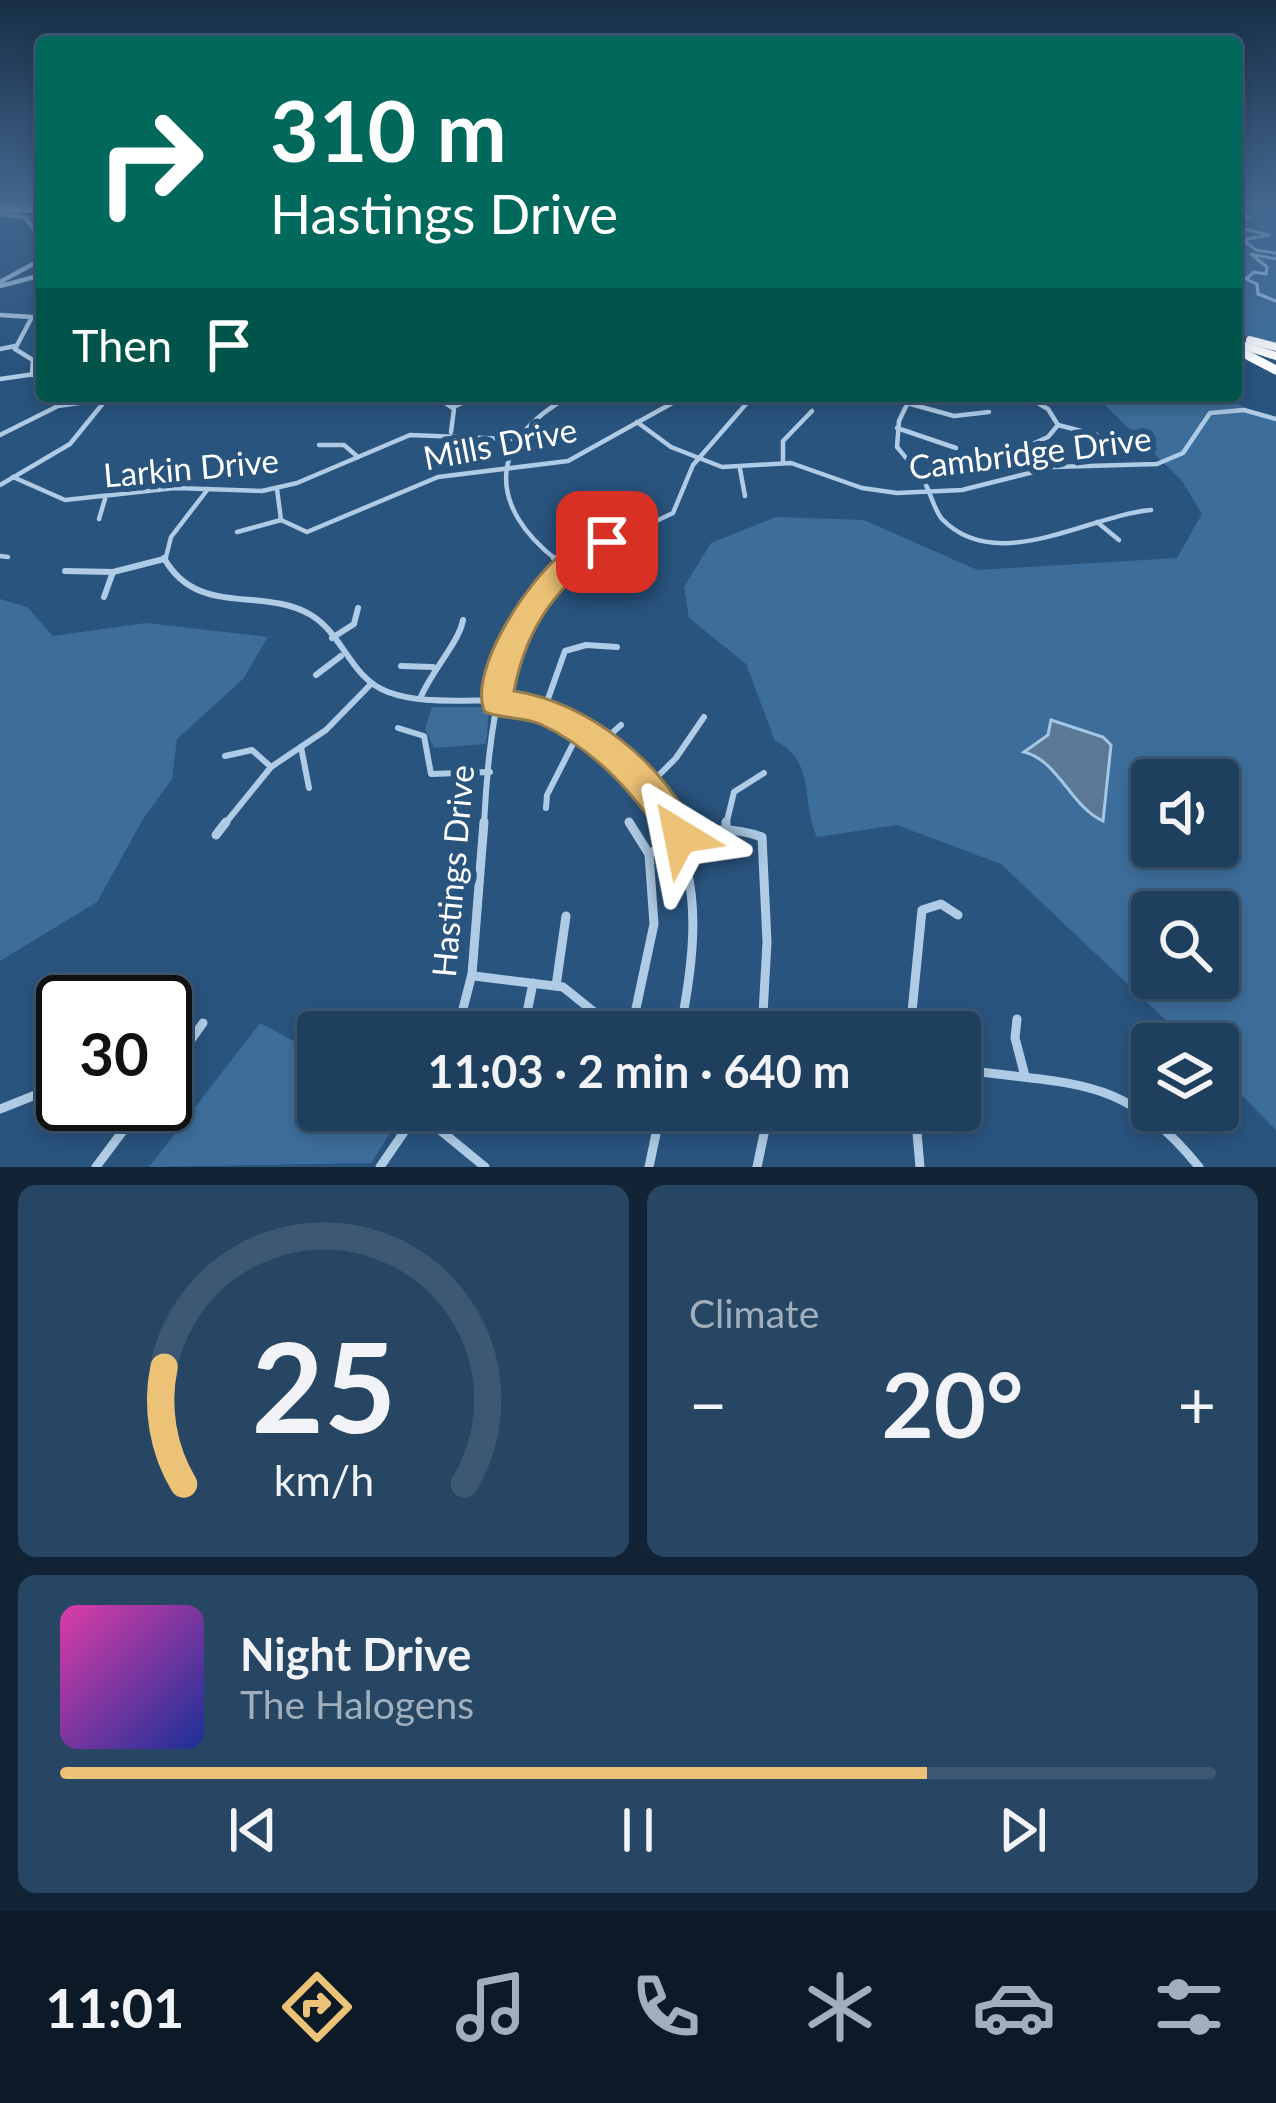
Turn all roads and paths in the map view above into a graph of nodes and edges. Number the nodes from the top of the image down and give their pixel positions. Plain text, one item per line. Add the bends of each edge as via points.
1 (36, 262) edge
2 (0, 272) edge
3 (14, 275) junction
4 (36, 276) edge
5 (0, 284) edge
6 (0, 315) edge
7 (1242, 342) edge
8 (1242, 345) edge
9 (15, 346) junction
10 (0, 349) edge
11 (1276, 351) edge
12 (1276, 370) edge
13 (36, 374) edge
14 (32, 375) junction
15 (0, 379) edge
16 (83, 402) edge
17 (105, 402) edge
18 (445, 402) edge
19 (465, 402) edge
20 (558, 402) edge
21 (675, 402) edge
22 (748, 402) edge
23 (908, 402) edge
24 (915, 402) edge
25 (1036, 402) edge
26 (453, 407) junction
27 (812, 411) dead end
28 (989, 412) dead end
29 (1276, 419) edge
30 (637, 422) junction
31 (1058, 425) junction
32 (897, 428) junction
33 (451, 432) junction
34 (0, 435) edge
35 (1097, 435) dead end
36 (511, 439) junction
37 (319, 445) dead end
38 (956, 448) dead end
39 (358, 457) junction
40 (698, 458) junction
41 (783, 464) junction
42 (165, 467) dead end
43 (740, 469) junction
44 (505, 470) junction
45 (1030, 471) junction
46 (13, 477) junction
47 (0, 485) edge
48 (208, 489) junction
49 (277, 489) junction
50 (159, 490) junction
51 (929, 492) junction
52 (745, 496) dead end
53 (106, 499) junction
54 (1151, 510) dead end
55 (99, 519) dead end
56 (281, 520) junction
57 (1097, 523) junction
58 (237, 532) dead end
59 (1119, 540) dead end
60 (600, 545) junction
61 (164, 559) junction
62 (565, 567) junction
63 (65, 571) dead end
64 (113, 572) junction
65 (623, 576) dead end
66 (104, 598) dead end
67 (358, 608) dead end
68 (463, 620) dead end
69 (332, 638) junction
70 (617, 647) dead end
71 (341, 656) junction
72 (400, 666) dead end
73 (433, 667) junction
74 (316, 675) dead end
75 (371, 684) junction
76 (420, 699) junction
77 (496, 702) junction
78 (544, 710) junction
79 (704, 717) dead end
80 (621, 724) dead end
81 (398, 728) dead end
82 (578, 734) junction
83 (600, 744) junction
84 (301, 747) junction
85 (225, 756) dead end
86 (271, 767) junction
87 (490, 772) junction
88 (764, 773) dead end
89 (309, 788) dead end
90 (646, 788) junction
91 (546, 808) dead end
92 (629, 822) dead end
93 (726, 828) junction
94 (216, 835) dead end
95 (680, 836) junction
96 (650, 854) junction
97 (958, 915) dead end
98 (566, 916) dead end
99 (474, 976) junction
100 (533, 983) junction
101 (556, 986) junction
102 (464, 1011) edge
103 (527, 1011) edge
104 (597, 1011) edge
105 (635, 1011) edge
106 (682, 1011) edge
107 (763, 1011) edge
108 (912, 1011) edge
109 (1017, 1019) dead end
110 (203, 1023) dead end
111 (192, 1038) edge
112 (981, 1071) edge
113 (1025, 1076) junction
114 (36, 1095) edge
115 (0, 1109) edge
116 (123, 1131) edge
117 (404, 1131) edge
118 (442, 1131) edge
119 (657, 1131) edge
120 (765, 1131) edge
121 (917, 1131) edge
122 (96, 1167) edge
123 (380, 1167) edge
124 (485, 1167) edge
125 (649, 1167) edge
126 (757, 1167) edge
127 (920, 1167) edge
128 (1199, 1167) edge

1 - 3 street
2 - 3 street
3 - 5 street
4 - 5 street
6 - 9 street via 34,320
7 - 11 highway
8 - 12 highway
9 - 10 street
9 - 14 street via 35,363
13 - 14 street
14 - 15 street
16 - 34 street
17 - 46 street via 70,444
18 - 26 street
19 - 26 street
20 - 36 street
21 - 30 street, Mills Drive
22 - 40 street, Hastings Drive
23 - 32 street
24 - 28 street via 955,416
25 - 31 street
26 - 33 street
27 - 41 street via 783,441
29 - 45 street, Cambridge Drive via 1220,410 1201,418 1189,446 1166,461
30 - 40 street, Cambridge Drive
30 - 44 street, Mills Drive via 577,458
31 - 35 street
31 - 45 street via 1019,450
32 - 38 street
32 - 51 street via 899,451
33 - 36 street, Larkin Drive
33 - 39 street, Larkin Drive via 410,435
36 - 44 street
37 - 39 street via 344,445
39 - 49 street, Larkin Drive
40 - 43 street, Cambridge Drive
40 - 60 street, Hastings Drive via 673,513
41 - 43 street, Cambridge Drive
41 - 51 street, Cambridge Drive via 872,491
42 - 50 street
43 - 52 street
44 - 56 street, Mills Drive via 431,479 317,530
44 - 62 street via 526,532
45 - 51 street, Cambridge Drive
46 - 47 street
46 - 53 street, Larkin Drive via 54,499
48 - 49 street, Larkin Drive
48 - 50 street, Larkin Drive
48 - 61 street
49 - 56 street
50 - 53 street, Larkin Drive
51 - 57 street via 951,527 994,542 1031,542
53 - 55 street
54 - 57 street
56 - 58 street, Mills Drive
57 - 59 street
60 - 62 street, Hastings Drive
60 - 65 street
61 - 64 street
61 - 69 street via 188,587 301,610
62 - 77 street, Hastings Drive via 514,633
63 - 64 street
64 - 66 street
67 - 69 street via 354,624
68 - 73 street
69 - 71 street
70 - 78 street via 565,651
71 - 74 street
71 - 75 street
72 - 73 street
73 - 76 street
75 - 76 street
75 - 84 street
76 - 77 street
77 - 78 street
77 - 87 street, Hastings Drive
78 - 82 street
79 - 90 street
80 - 83 street
81 - 87 street via 424,736 431,774
82 - 83 street
82 - 91 street
83 - 90 street
84 - 86 street
84 - 89 street
85 - 86 street via 252,750
86 - 94 street
87 - 99 street, Hastings Drive
88 - 93 street via 740,784
90 - 95 street
92 - 96 street
93 - 95 street
93 - 107 street via 762,837
95 - 96 street
95 - 106 street via 693,903
96 - 105 street via 654,924
97 - 108 street via 941,904 922,910
98 - 101 street
99 - 100 street
99 - 102 street, Hastings Drive
100 - 101 street
100 - 103 street
101 - 104 street
109 - 113 street
110 - 111 street
112 - 113 street
113 - 128 street via 1067,1078 1123,1096 1168,1128
114 - 115 street
116 - 122 street
117 - 123 street
118 - 124 street
119 - 125 street
120 - 126 street
121 - 127 street

